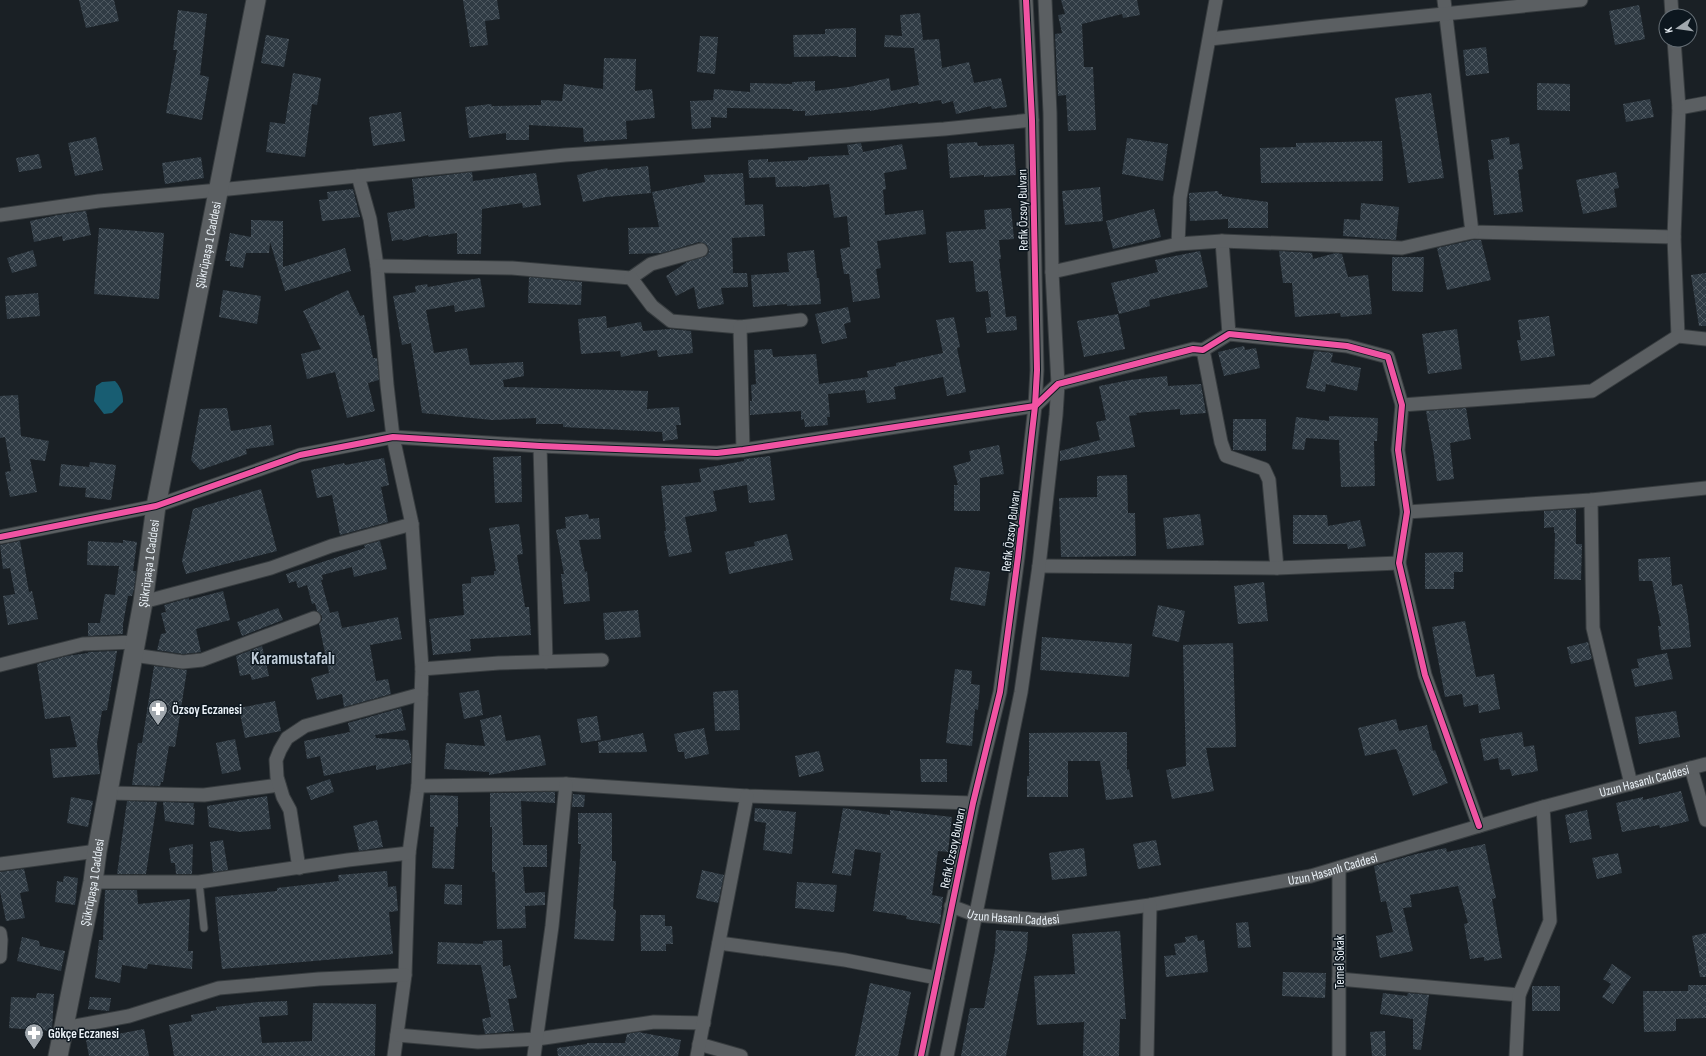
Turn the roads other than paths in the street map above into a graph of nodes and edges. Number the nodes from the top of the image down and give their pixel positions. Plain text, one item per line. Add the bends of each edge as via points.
1 (256, 0) edge
2 (1026, 0) edge
3 (1045, 0) edge
4 (1216, 0) edge
5 (1444, 0) edge
6 (1581, 0) edge
7 (1445, 14) junction
8 (1210, 39) junction
9 (1675, 48) edge
10 (1706, 103) edge
11 (1679, 108) junction
12 (1032, 120) junction
13 (358, 176) junction
14 (219, 190) junction
15 (0, 215) edge
16 (1472, 232) junction
17 (1674, 237) junction
18 (1222, 241) junction
19 (1178, 244) junction
20 (701, 250) dead end
21 (377, 266) junction
22 (1052, 272) junction
23 (631, 278) junction
24 (801, 320) dead end
25 (740, 327) junction
26 (1229, 334) junction
27 (1678, 336) junction
28 (1706, 339) edge
29 (1203, 350) junction
30 (1058, 384) junction
31 (1402, 405) junction
32 (1035, 406) junction
33 (393, 437) junction
34 (540, 446) junction
35 (744, 450) junction
36 (1706, 488) edge
37 (1591, 500) junction
38 (156, 506) junction
39 (1407, 512) junction
40 (412, 524) junction
41 (0, 537) edge
42 (1399, 563) junction
43 (1039, 566) junction
44 (1277, 568) junction
45 (143, 602) junction
46 (314, 618) dead end
47 (135, 648) junction
48 (602, 660) dead end
49 (546, 662) junction
50 (0, 665) edge
51 (422, 669) junction
52 (421, 694) junction
53 (1706, 764) edge
54 (1691, 768) junction
55 (566, 784) junction
56 (1630, 784) junction
57 (279, 785) junction
58 (418, 786) junction
59 (108, 793) junction
60 (747, 796) junction
61 (973, 803) junction
62 (1543, 807) junction
63 (1706, 820) edge
64 (1479, 826) junction
65 (97, 851) junction
66 (408, 854) junction
67 (0, 864) edge
68 (299, 868) junction
69 (1340, 868) junction
70 (93, 882) junction
71 (199, 882) junction
72 (1150, 905) junction
73 (951, 906) junction
74 (975, 915) junction
75 (204, 928) dead end
76 (0, 933) edge
77 (719, 943) junction
78 (0, 957) edge
79 (405, 975) junction
80 (937, 978) junction
81 (1339, 979) junction
82 (1519, 995) junction
83 (704, 1023) junction
84 (64, 1028) junction
85 (397, 1035) junction
86 (537, 1039) junction
87 (698, 1050) edge
88 (58, 1056) edge
89 (394, 1056) edge
90 (534, 1056) edge
91 (741, 1056) edge
92 (922, 1056) edge
93 (947, 1056) edge
94 (1147, 1056) edge
95 (1339, 1056) edge
96 (1516, 1056) edge

1 - 14 main road, Şükrüpaşa 1 Caddesi
2 - 12 street, Refik Özsoy Bulvarı
3 - 22 street via 1050,113
4 - 8 street
5 - 7 street
6 - 7 street
7 - 8 street
7 - 16 street
8 - 19 street via 1180,198
9 - 11 street
10 - 11 street
11 - 17 street
12 - 13 street via 944,129 565,155
12 - 32 street, Refik Özsoy Bulvarı via 1037,370
13 - 14 street
13 - 21 street via 370,219
14 - 15 street via 99,201
14 - 38 main road, Şükrüpaşa 1 Caddesi
16 - 17 street
16 - 18 street via 1402,248
17 - 27 street
18 - 19 street
18 - 26 street
19 - 22 street
20 - 23 street via 651,264
21 - 23 street via 512,268
21 - 33 street
22 - 30 street
23 - 25 street via 652,306 670,321
24 - 25 street
25 - 35 street
26 - 29 street
26 - 31 street via 1347,346 1388,357
27 - 28 street
27 - 31 street via 1592,391
29 - 30 street via 1193,349
29 - 44 street via 1226,456 1264,469 1269,480
30 - 32 street
30 - 43 street
31 - 39 street via 1398,450
32 - 35 street
32 - 61 street, Refik Özsoy Bulvarı via 1000,692
33 - 34 street
33 - 38 street via 300,455
33 - 40 street
34 - 35 street via 717,453
34 - 49 street
36 - 37 street
37 - 39 street
37 - 56 street via 1594,628
38 - 41 street
38 - 45 main road, Şükrüpaşa 1 Caddesi
39 - 42 street
40 - 45 street via 331,546 271,568
40 - 51 street
42 - 44 street
42 - 64 street via 1425,676
43 - 44 street
43 - 74 street via 1021,692
45 - 47 main road, Şükrüpaşa 1 Caddesi
46 - 47 street via 202,660 183,662
47 - 50 street via 83,644
47 - 59 main road, Şükrüpaşa 1 Caddesi
48 - 49 street
49 - 51 street
51 - 52 street
52 - 57 street via 304,726 287,738 280,750 276,760
52 - 58 street
53 - 54 street, Uzun Hasanlı Caddesi
54 - 56 street, Uzun Hasanlı Caddesi
54 - 63 street
55 - 58 street
55 - 60 street
55 - 86 street via 552,926
56 - 62 street, Uzun Hasanlı Caddesi
57 - 59 street via 204,795
57 - 68 street via 290,810
58 - 66 street
59 - 65 main road, Şükrüpaşa 1 Caddesi
60 - 61 street
60 - 77 street
61 - 73 street, Refik Özsoy Bulvarı
62 - 64 street, Uzun Hasanlı Caddesi
62 - 82 street via 1550,921
64 - 69 street, Uzun Hasanlı Caddesi
65 - 67 street
65 - 70 main road, Şükrüpaşa 1 Caddesi
66 - 68 street
66 - 79 street
68 - 71 street
69 - 72 street, Uzun Hasanlı Caddesi via 1311,876
69 - 81 street, Temel Sokak
70 - 71 street
70 - 84 main road, Şükrüpaşa 1 Caddesi
71 - 75 lane
72 - 74 street, Uzun Hasanlı Caddesi via 1044,920
72 - 94 street
73 - 74 street, Uzun Hasanlı Caddesi
73 - 80 street, Refik Özsoy Bulvarı
74 - 93 street
76 - 78 street
77 - 80 street via 845,960
77 - 83 street
79 - 84 street via 319,979 219,988 128,1016
79 - 85 street
80 - 92 street, Refik Özsoy Bulvarı
81 - 82 street
81 - 95 street, Temel Sokak
82 - 96 street
83 - 86 street via 654,1022
83 - 87 street
84 - 88 main road, Şükrüpaşa 1 Caddesi
85 - 86 street via 478,1042
85 - 89 street
86 - 90 street
87 - 91 street

